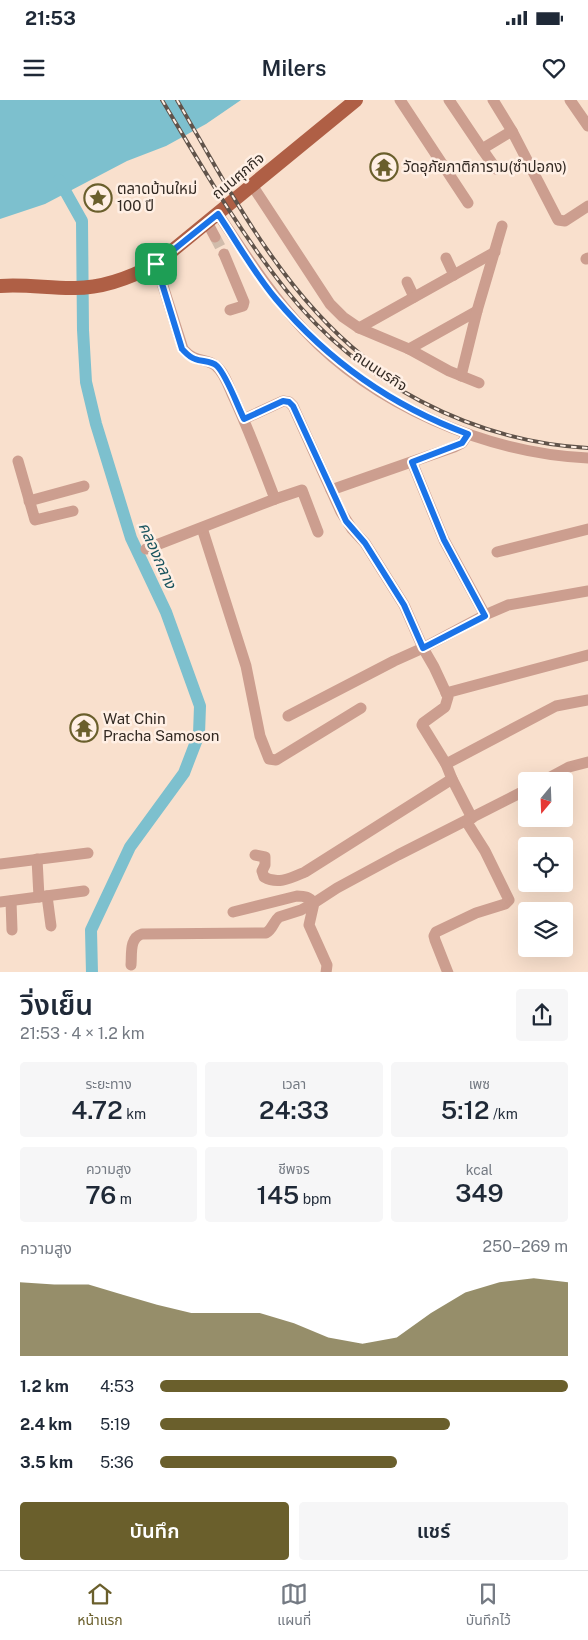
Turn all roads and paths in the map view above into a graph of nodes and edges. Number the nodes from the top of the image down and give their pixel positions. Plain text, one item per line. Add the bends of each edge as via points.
1 (356, 100) edge
2 (400, 100) edge
3 (449, 100) edge
4 (493, 100) edge
5 (570, 100) edge
6 (588, 126) edge
7 (512, 132) junction
8 (482, 149) junction
9 (496, 169) dead end
10 (252, 185) junction
11 (468, 203) dead end
12 (588, 206) edge
13 (213, 218) junction
14 (502, 226) dead end
15 (215, 237) tunnel mouth
16 (495, 252) junction
17 (224, 254) tunnel mouth
18 (446, 258) dead end
19 (156, 264) junction
20 (454, 275) junction
21 (407, 282) dead end
22 (0, 286) edge
23 (414, 298) junction
24 (230, 310) dead end
25 (477, 311) junction
26 (360, 328) junction
27 (409, 349) junction
28 (461, 376) junction
29 (479, 382) dead end
30 (244, 419) junction
31 (468, 434) junction
32 (588, 458) edge
33 (18, 461) dead end
34 (412, 462) junction
35 (84, 486) dead end
36 (331, 490) junction
37 (275, 499) junction
38 (29, 501) junction
39 (72, 511) dead end
40 (202, 528) junction
41 (588, 529) edge
42 (318, 532) dead end
43 (146, 549) dead end
44 (497, 552) dead end
45 (588, 591) edge
46 (485, 616) junction
47 (423, 648) junction
48 (588, 655) edge
49 (446, 693) junction
50 (588, 700) edge
51 (361, 708) dead end
52 (288, 716) dead end
53 (588, 762) edge
54 (446, 764) junction
55 (560, 772) edge
56 (452, 779) junction
57 (518, 794) edge
58 (469, 820) junction
59 (88, 852) dead end
60 (255, 855) dead end
61 (37, 859) junction
62 (0, 864) edge
63 (84, 891) dead end
64 (43, 896) junction
65 (5, 902) edge
66 (314, 903) junction
67 (233, 912) dead end
68 (51, 926) dead end
69 (12, 930) dead end
70 (131, 965) dead end
71 (326, 972) edge
72 (448, 972) edge

1 - 10 main road, ถนนศุภกิจ
2 - 11 street
3 - 8 street
4 - 7 street
5 - 6 street
7 - 8 street
7 - 12 street via 558,220 565,221
8 - 9 street
10 - 13 main road, ถนนศุภกิจ
10 - 26 street via 330,304
13 - 15 street
13 - 19 main road, ถนนศุภกิจ
13 - 31 street, ถนนนรกิจ via 275,298 343,366 378,391 437,422
14 - 16 street
16 - 20 street
16 - 25 street
17 - 24 street via 244,302
18 - 20 street
19 - 22 main road, ถนนศุภกิจ via 111,284 92,287
19 - 30 street via 182,349 188,356 216,366
20 - 23 street
21 - 23 street
23 - 26 street
25 - 27 street
25 - 28 street
26 - 27 street
27 - 28 street
28 - 29 street
30 - 36 street via 283,401 289,402
30 - 37 street
31 - 32 street, ถนนนรกิจ via 515,449
31 - 34 street via 462,443
33 - 38 street
34 - 36 street
34 - 46 street via 444,540
35 - 38 street
36 - 47 street via 346,521 365,543 404,605
37 - 40 street
37 - 42 street via 300,485
38 - 39 street via 36,520
40 - 43 street
40 - 51 street via 246,666 260,736 269,759 276,760
41 - 44 street
45 - 46 street via 508,605
46 - 47 street
47 - 49 street
47 - 52 street
48 - 49 street
49 - 54 street via 445,707 422,725
50 - 54 street via 556,706
53 - 55 street
54 - 56 street
56 - 58 street
56 - 60 street via 291,878 273,881 264,877 266,857
57 - 58 street
58 - 66 street via 398,854
58 - 72 street via 509,900 436,932 435,940
59 - 61 street
61 - 62 street
61 - 64 street
63 - 64 street
64 - 65 street
64 - 68 street
65 - 69 street
66 - 67 street via 309,898 298,896
66 - 70 street via 279,917 266,933 142,934 133,940
66 - 71 street via 309,925 327,965

